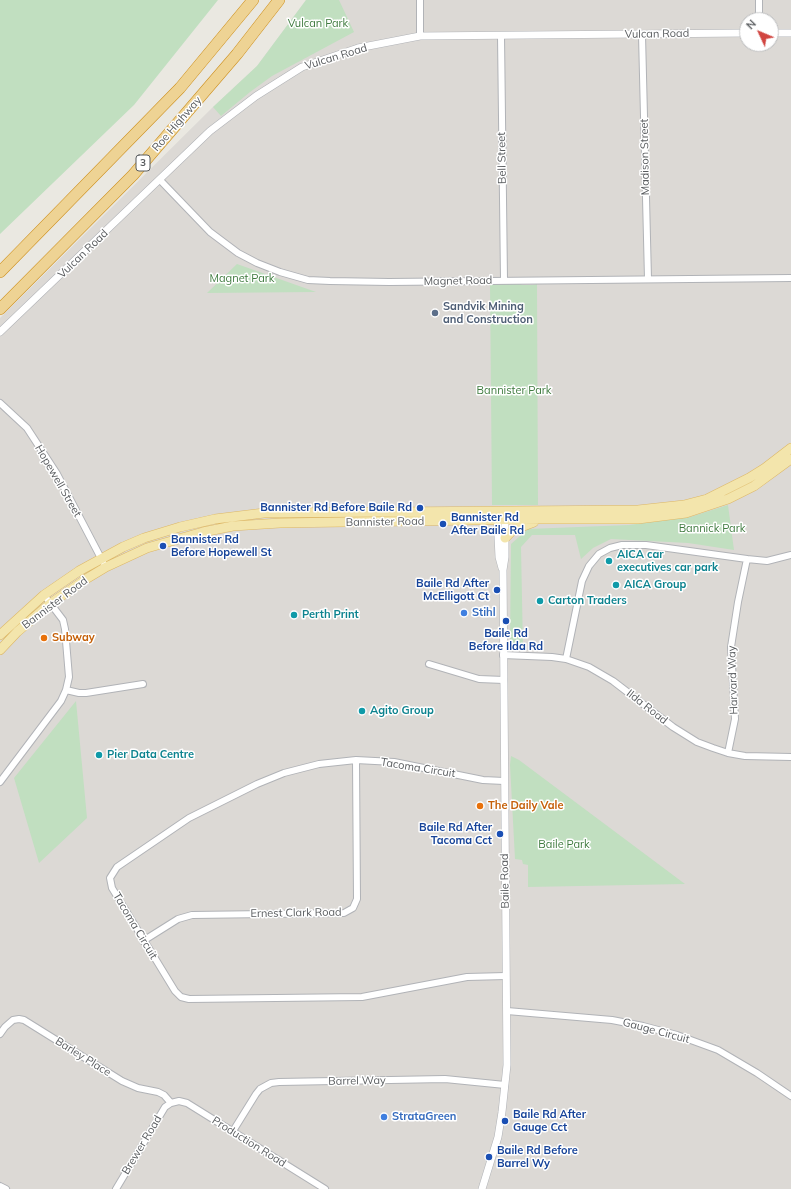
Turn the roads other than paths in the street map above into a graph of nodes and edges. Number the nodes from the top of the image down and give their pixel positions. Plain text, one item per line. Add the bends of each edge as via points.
1 (253, 0) edge
2 (279, 0) edge
3 (420, 0) edge
4 (759, 0) edge
5 (759, 12) edge
6 (739, 33) edge
7 (779, 33) edge
8 (791, 33) edge
9 (642, 35) junction
10 (420, 36) junction
11 (501, 36) junction
12 (160, 180) junction
13 (0, 272) edge
14 (791, 278) edge
15 (648, 279) junction
16 (504, 280) junction
17 (0, 309) edge
18 (0, 332) edge
19 (0, 403) edge
20 (791, 448) edge
21 (791, 459) edge
22 (501, 516) junction
23 (539, 519) junction
24 (505, 538) junction
25 (791, 555) edge
26 (102, 558) junction
27 (747, 559) junction
28 (106, 567) junction
29 (503, 570) junction
30 (44, 595) junction
31 (51, 603) junction
32 (0, 635) edge
33 (0, 650) edge
34 (503, 655) junction
35 (566, 659) junction
36 (429, 664) dead end
37 (504, 680) junction
38 (143, 684) dead end
39 (66, 690) junction
40 (728, 753) junction
41 (791, 757) edge
42 (356, 760) junction
43 (504, 781) junction
44 (0, 782) edge
45 (143, 941) junction
46 (506, 976) junction
47 (506, 1011) junction
48 (0, 1034) edge
49 (505, 1085) junction
50 (791, 1096) edge
51 (171, 1103) junction
52 (233, 1131) junction
53 (0, 1186) edge
54 (6, 1189) edge
55 (116, 1189) edge
56 (325, 1189) edge
57 (482, 1189) edge

1 - 13 highway, Roe Highway / 3 via 180,88
2 - 17 highway, Roe Highway / 3 via 237,54 133,174
3 - 10 street
4 - 5 street
6 - 9 street, Vulcan Road
7 - 8 street
9 - 11 street, Vulcan Road
9 - 15 street, Madison Street
10 - 11 street, Vulcan Road
10 - 12 street, Vulcan Road via 358,48 302,67 256,96 210,131
11 - 16 street, Bell Street
12 - 16 street, Magnet Road via 210,232 238,253 291,276 330,281
12 - 18 street, Vulcan Road
14 - 15 street, Magnet Road
15 - 16 street, Magnet Road
19 - 26 street, Hopewell Street via 26,428 57,474
20 - 22 main road, Bannister Road via 749,478 707,499 684,505 638,510
21 - 23 main road, Bannister Road via 754,486 728,499 686,514 638,519
22 - 23 main road, Bannister Road
22 - 24 street, Baile Road
22 - 26 main road, Bannister Road via 264,513 215,519 161,532
22 - 28 main road, Bannister Road via 233,526 147,548
22 - 29 street, Baile Road via 499,557
23 - 24 main road via 513,530
24 - 29 street, Baile Road
25 - 27 street via 767,561
26 - 28 street, Hopewell Street
26 - 30 main road, Bannister Road
27 - 35 street via 646,545 622,545 599,554 589,566 582,581
27 - 40 street, Harvard Way via 731,647 735,719
28 - 31 main road, Bannister Road
29 - 34 street, Baile Road
30 - 31 street
30 - 32 main road, Bannister Road
31 - 33 main road, Bannister Road
31 - 39 street via 63,620 65,629 69,677
34 - 35 street, Ilda Road via 538,655
34 - 37 street, Baile Road
35 - 40 street, Ilda Road via 590,667 613,681 697,742
36 - 37 street via 479,679
37 - 43 street, Baile Road
38 - 39 street via 86,693
39 - 44 street via 61,701
40 - 41 street, Ilda Road
42 - 43 street, Tacoma Circuit via 394,762 483,780
42 - 45 street, Tacoma Circuit via 319,764 284,772 257,784 189,818 117,867 110,878 112,888
42 - 45 street, Ernest Clark Road via 357,899 353,908 344,913 192,915 178,919
43 - 46 street, Baile Road
45 - 46 street, Tacoma Circuit via 175,991 189,999 362,996 467,977
46 - 47 street, Baile Road
47 - 49 street, Baile Road
47 - 50 street, Gauge Circuit via 612,1020 677,1035 718,1050
48 - 51 street, Barley Place via 13,1020 24,1020 122,1081 138,1088 158,1092
49 - 52 street, Barrel Way via 445,1079 270,1083 260,1088
49 - 57 street, Baile Road via 498,1137
51 - 52 street, Production Road via 187,1103
51 - 55 street, Brewer Road via 162,1112
52 - 56 street, Production Road
53 - 54 street

